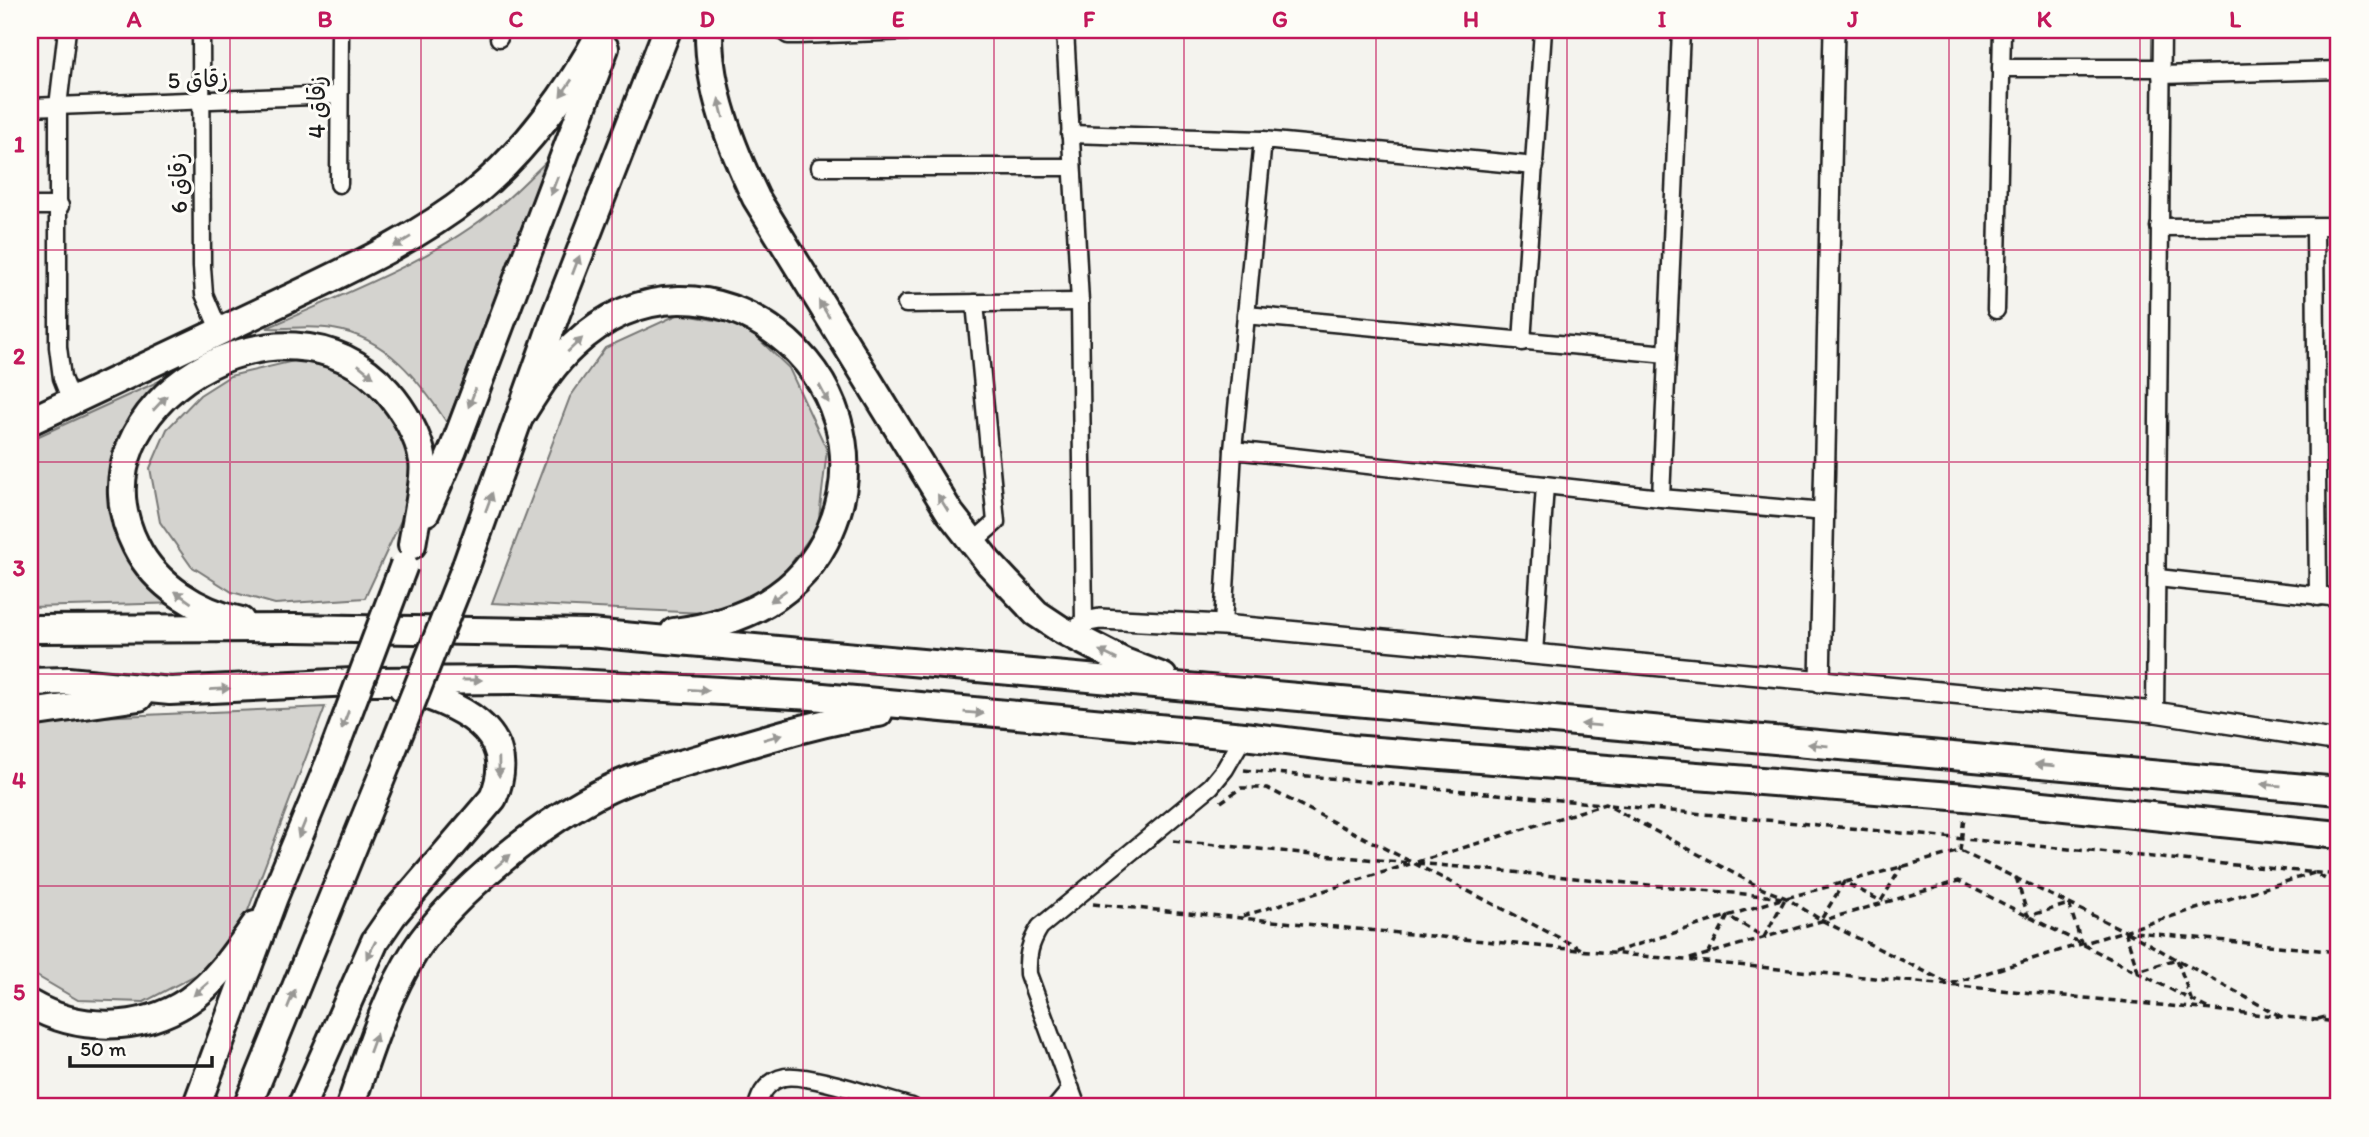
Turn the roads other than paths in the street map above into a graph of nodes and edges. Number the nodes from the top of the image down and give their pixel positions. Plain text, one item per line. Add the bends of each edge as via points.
1 (67, 30) edge
2 (201, 30) edge
3 (340, 30) edge
4 (602, 30) edge
5 (611, 30) edge
6 (667, 30) edge
7 (709, 30) edge
8 (781, 30) edge
9 (939, 30) edge
10 (1065, 30) edge
11 (1542, 30) edge
12 (1681, 30) edge
13 (1833, 30) edge
14 (2002, 30) edge
15 (2162, 30) edge
16 (874, 31) edge
17 (2001, 68) junction
18 (2339, 70) edge
19 (2161, 72) junction
20 (339, 95) junction
21 (200, 102) junction
22 (58, 106) junction
23 (30, 107) edge
24 (1070, 134) junction
25 (1263, 140) junction
26 (1535, 166) junction
27 (820, 167) dead end
28 (1071, 167) junction
29 (339, 184) dead end
30 (60, 205) junction
31 (30, 206) edge
32 (2339, 226) edge
33 (2315, 227) junction
34 (2159, 228) junction
35 (1080, 302) junction
36 (975, 303) junction
37 (906, 304) dead end
38 (1996, 310) dead end
39 (1246, 315) junction
40 (220, 332) junction
41 (1522, 342) junction
42 (1667, 354) junction
43 (71, 401) junction
44 (519, 418) junction
45 (30, 421) edge
46 (1233, 450) junction
47 (1545, 485) junction
48 (1661, 498) junction
49 (1825, 512) junction
50 (972, 542) junction
51 (408, 555) junction
52 (2158, 578) junction
53 (2318, 597) junction
54 (2339, 598) edge
55 (1223, 625) junction
56 (295, 628) junction
57 (30, 629) edge
58 (1078, 629) junction
59 (590, 633) junction
60 (1534, 654) junction
61 (373, 681) junction
62 (30, 682) edge
63 (1820, 682) junction
64 (170, 691) junction
65 (1244, 694) junction
66 (939, 710) junction
67 (2155, 712) junction
68 (30, 713) edge
69 (1244, 736) junction
70 (2339, 741) edge
71 (2339, 792) edge
72 (2339, 835) edge
73 (274, 897) junction
74 (30, 1004) edge
75 (1071, 1089) junction
76 (196, 1107) edge
77 (247, 1107) edge
78 (301, 1107) edge
79 (350, 1107) edge
80 (757, 1107) edge
81 (912, 1107) edge
82 (1056, 1107) edge
83 (1077, 1107) edge

1 - 22 street
2 - 21 street, زقاق 6
3 - 20 street, زقاق 4
4 -> 40 highway via 541,122 473,194 390,249
5 -> 51 highway via 453,450
44 -> 6 highway
50 -> 7 highway via 757,198 721,111
8 - 16 street via 788,35
9 - 16 street
10 - 24 street
11 - 26 street
12 - 42 street
13 - 49 street
14 - 17 street
15 - 19 street
17 - 19 street
17 - 38 street
18 - 19 street
19 - 34 street
20 - 21 street, زقاق 5
20 - 29 street, زقاق 4
21 - 22 street, زقاق 5
21 - 40 street, زقاق 6 via 204,294
22 - 23 street, زقاق 5
22 - 30 street
24 - 25 street
24 - 28 street
25 - 26 street
25 - 39 street
26 - 41 street
27 - 28 street
28 - 35 street
30 - 31 street
30 - 43 street via 59,362
32 - 33 street
33 - 34 street
33 - 53 street
34 - 52 street
35 - 36 street
35 - 58 street
36 - 37 street
36 - 50 street via 996,522
39 - 41 street
39 - 46 street
40 - 43 highway
41 - 42 street
42 - 48 street
43 - 45 highway
44 -> 59 highway via 552,369 595,328 637,306 695,299 724,304 773,328 813,373 837,423 844,447 843,497 826,540 799,580 756,611 732,620 672,633
77 -> 44 highway, bridge via 466,566
46 - 47 street
46 - 55 street
47 - 48 street
47 - 60 street
48 - 49 street
49 - 63 street
50 - 58 highway via 1036,613
56 -> 51 highway via 232,619 194,604 157,575 127,529 121,478 128,448 145,420 188,378 231,357 271,346 327,349 357,363 397,403 424,462
51 -> 73 highway, bridge
52 - 53 street
52 - 67 street
53 - 54 street
55 - 58 street via 1100,619
55 - 60 street
56 - 57 highway
56 - 59 highway
65 -> 58 highway via 1148,672
59 - 65 highway
60 - 63 street
64 -> 61 highway
61 -> 66 highway via 517,680 812,696
61 -> 78 highway via 469,713 495,744 500,778 493,798 375,941
62 - 64 highway via 96,682
63 - 67 street
64 - 68 highway
71 -> 65 highway
66 -> 69 highway
79 -> 66 highway via 394,992 428,933 470,890 557,818 641,776 776,736 853,717
67 - 70 street
69 - 72 highway via 1351,749 1965,797
69 - 75 street via 1225,769 1195,801 1040,927 1031,941 1028,974
73 -> 74 highway via 210,982 165,1013 125,1024 86,1023
73 - 76 highway
75 - 82 street
75 - 83 street
80 - 81 street via 771,1084 793,1077

